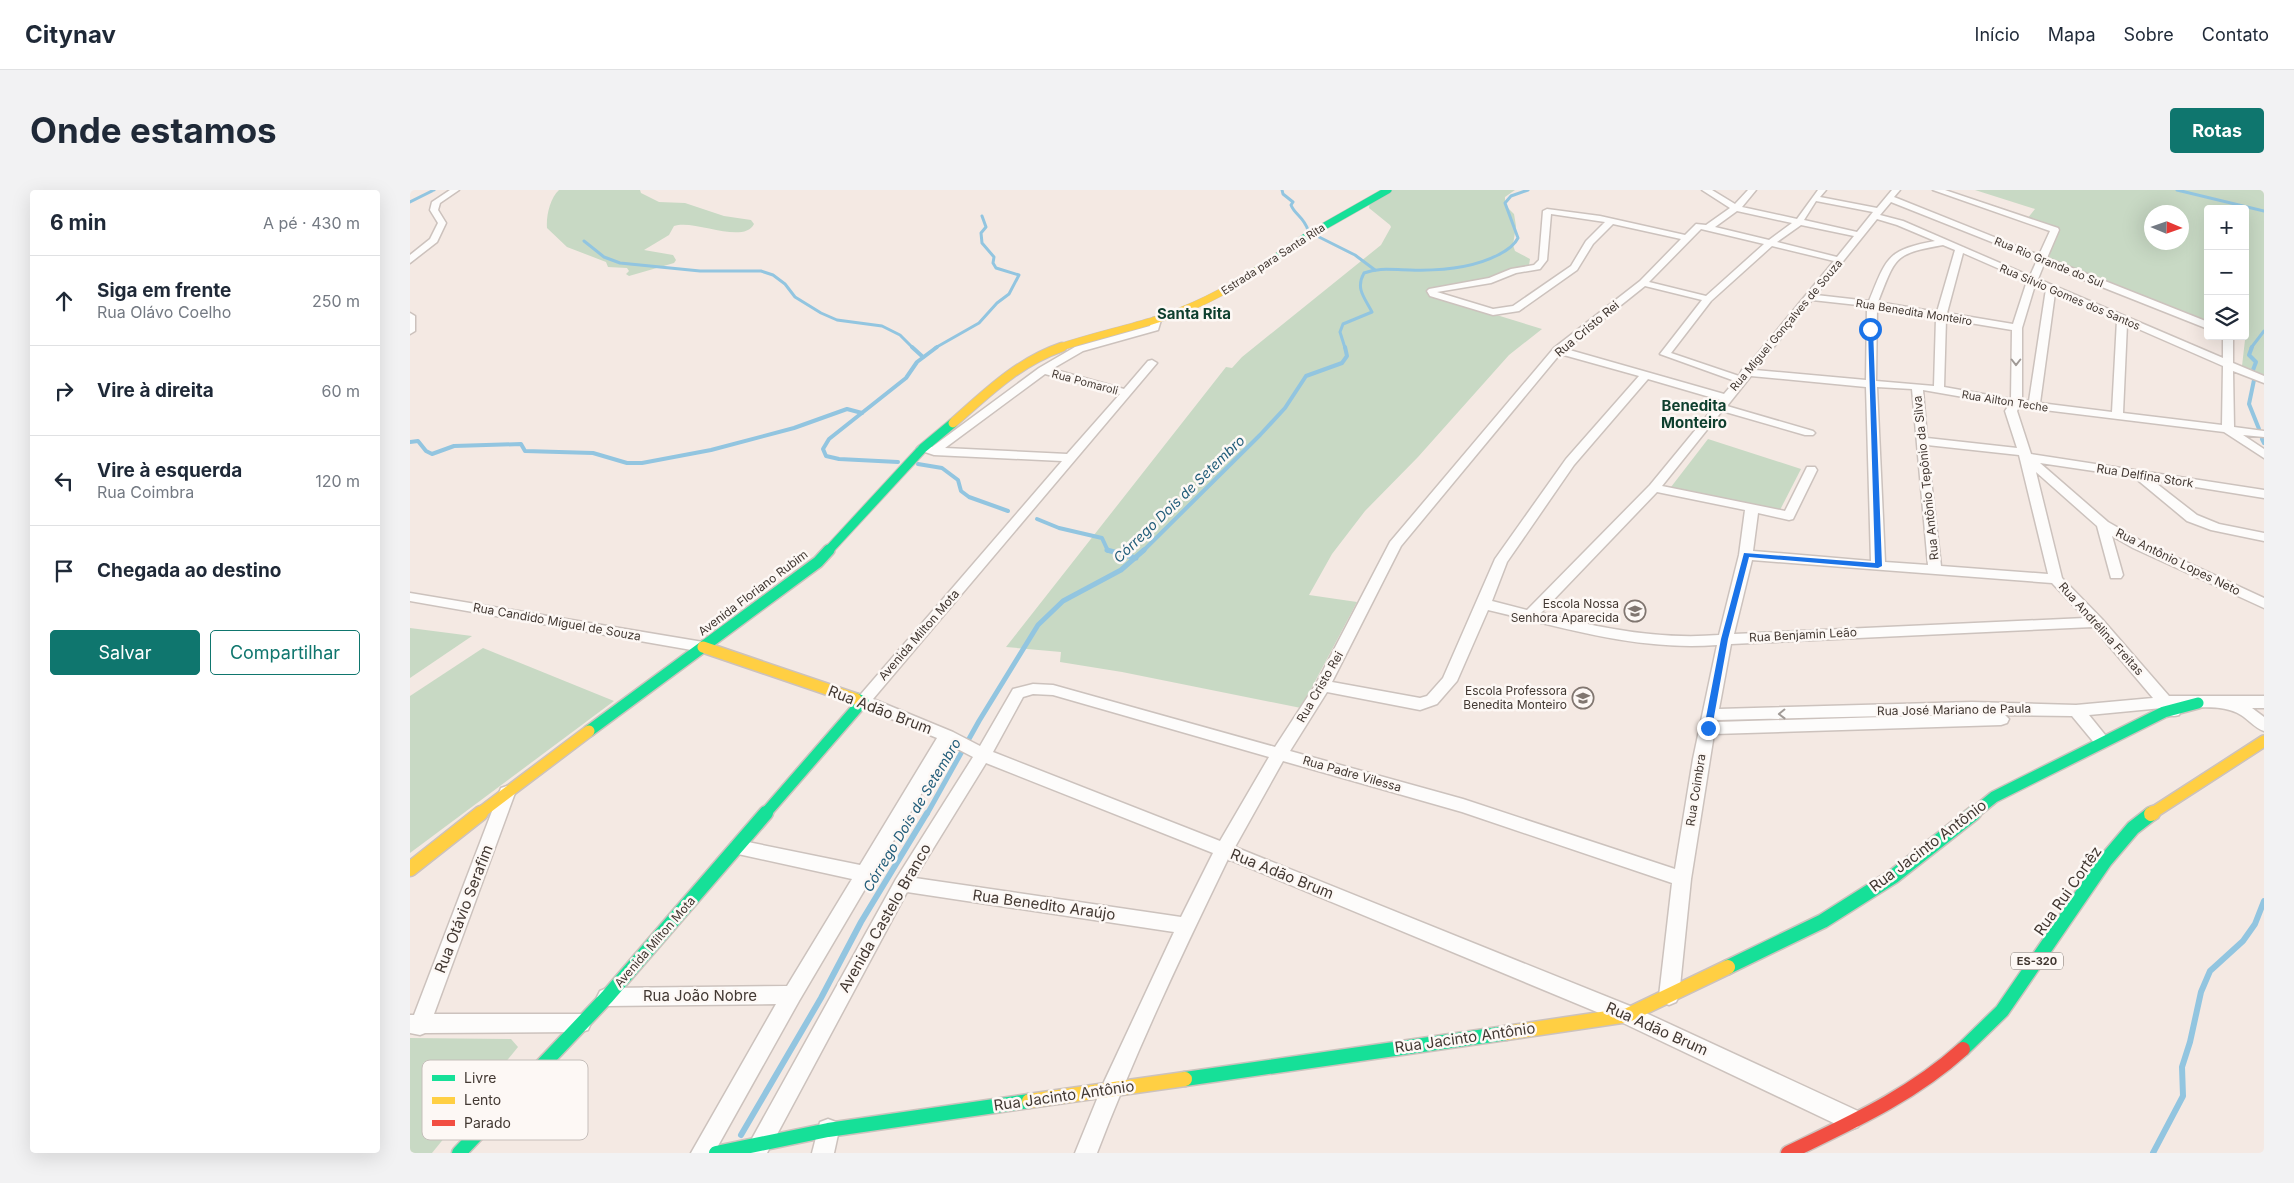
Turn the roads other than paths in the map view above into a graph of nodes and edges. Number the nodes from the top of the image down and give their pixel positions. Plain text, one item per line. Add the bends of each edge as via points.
1 (455, 190) edge
2 (1388, 190) edge
3 (1706, 190) edge
4 (1752, 190) edge
5 (1822, 190) edge
6 (1937, 190) edge
7 (1893, 194) edge
8 (1814, 198) junction
9 (1736, 208) junction
10 (1877, 214) junction
11 (1610, 222) junction
12 (1799, 222) junction
13 (1704, 227) junction
14 (1860, 236) junction
15 (1687, 238) junction
16 (1944, 242) junction
17 (1771, 243) junction
18 (1960, 249) junction
19 (410, 260) edge
20 (1840, 260) junction
21 (2042, 260) junction
22 (2032, 281) junction
23 (1643, 283) junction
24 (2051, 289) junction
25 (1810, 297) junction
26 (1708, 299) junction
27 (1872, 304) junction
28 (410, 316) edge
29 (1941, 316) junction
30 (2122, 319) junction
31 (1156, 320) junction
32 (2204, 324) edge
33 (2016, 328) junction
34 (410, 331) edge
35 (2228, 340) edge
36 (1558, 350) junction
37 (1152, 363) dead end
38 (2228, 364) junction
39 (1043, 370) junction
40 (1646, 375) junction
41 (1744, 376) junction
42 (2264, 380) edge
43 (1871, 384) junction
44 (1917, 386) junction
45 (1939, 390) junction
46 (1128, 393) junction
47 (1723, 402) junction
48 (2016, 403) junction
49 (2034, 406) junction
50 (2117, 416) junction
51 (2228, 430) junction
52 (1809, 433) dead end
53 (2264, 434) edge
54 (1920, 441) junction
55 (928, 450) junction
56 (2264, 454) edge
57 (2024, 455) junction
58 (1071, 458) junction
59 (1811, 470) dead end
60 (2137, 474) junction
61 (1654, 488) junction
62 (2264, 494) edge
63 (1752, 508) junction
64 (2104, 525) junction
65 (2264, 537) edge
66 (1746, 555) junction
67 (1878, 566) junction
68 (1935, 570) junction
69 (2116, 575) dead end
70 (2056, 579) junction
71 (410, 597) edge
72 (2264, 603) edge
73 (1484, 604) junction
74 (1531, 615) junction
75 (2097, 622) junction
76 (1724, 639) junction
77 (703, 647) junction
78 (1323, 686) junction
79 (1018, 694) joint
80 (863, 701) junction
81 (2227, 702) junction
82 (2264, 702) edge
83 (2167, 708) junction
84 (2079, 715) junction
85 (1709, 722) junction
86 (2264, 725) edge
87 (952, 738) junction
88 (2102, 741) junction
89 (2264, 741) edge
90 (979, 752) junction
91 (1280, 753) junction
92 (508, 792) junction
93 (738, 847) junction
94 (1224, 850) junction
95 (410, 868) edge
96 (866, 874) junction
97 (1682, 879) junction
98 (902, 884) junction
99 (1186, 926) junction
100 (792, 995) junction
101 (1670, 996) junction
102 (607, 997) junction
103 (1628, 1015) junction
104 (582, 1023) junction
105 (415, 1025) edge
106 (547, 1060) edge
107 (1111, 1090) junction
108 (1854, 1121) junction
109 (828, 1130) junction
110 (472, 1140) edge
111 (754, 1149) edge
112 (460, 1153) edge
113 (702, 1153) edge
114 (716, 1153) edge
115 (823, 1153) edge
116 (1086, 1153) edge
117 (1788, 1153) edge

1 - 19 street via 436,202 434,210 442,223 434,240
2 - 31 main road, Estrada para Santa Rita via 1307,236 1241,282 1205,302
3 - 9 street
4 - 9 street, Rua Cristo Rei
5 - 8 street
6 - 21 street, Rua Andrélina Freitas via 2055,230
7 - 10 street, Rua Miguel Gonçalves de Souza
7 - 21 street, Rua Rio Grande do Sul
8 - 10 street
8 - 12 street
9 - 12 street
9 - 13 street, Rua Cristo Rei
10 - 14 street, Rua Miguel Gonçalves de Souza
10 - 16 street, Rua Sílvio Gomes dos Santos
11 - 11 street via 1547,211 1542,260 1537,267 1491,280 1438,289 1432,291 1433,294 1493,312 1516,308 1574,268 1589,243
11 - 15 street
12 - 14 street
12 - 17 street
13 - 15 street, Rua Cristo Rei
13 - 17 street
14 - 20 street, Rua Miguel Gonçalves de Souza
15 - 23 street, Rua Cristo Rei
16 - 18 street, Rua Sílvio Gomes dos Santos
16 - 27 street via 1908,249 1896,256 1885,272
17 - 20 street
17 - 26 street
18 - 22 street, Rua Sílvio Gomes dos Santos
18 - 29 street
20 - 25 street, Rua Miguel Gonçalves de Souza
21 - 22 street, Rua Andrélina Freitas
21 - 32 street, Rua Rio Grande do Sul
22 - 24 street, Rua Sílvio Gomes dos Santos
22 - 33 street, Rua Andrélina Freitas
23 - 26 street
23 - 36 street, Rua Cristo Rei
24 - 30 street, Rua Sílvio Gomes dos Santos
24 - 49 street
25 - 27 street, Rua Benedita Monteiro
25 - 41 street, Rua Miguel Gonçalves de Souza
26 - 41 street, Rua Ailton Teche via 1665,354
27 - 29 street, Rua Benedita Monteiro
27 - 43 street
28 - 34 street
29 - 33 street, Rua Benedita Monteiro
29 - 45 street
30 - 38 street, Rua Sílvio Gomes dos Santos
30 - 50 street
31 - 39 street, Avenida Floriano Rubim via 1154,328 1079,349
31 - 55 main road, Estrada para Santa Rita via 1102,333 1018,367
33 -> 48 street, Rua Andrélina Freitas
35 - 38 street
36 - 40 street
36 - 78 street, Rua Cristo Rei via 1394,546
37 - 46 street, Avenida Milton Mota
38 - 42 street, Rua Sílvio Gomes dos Santos
38 - 51 street
39 - 46 street, Rua Pomaroli
39 - 55 street, Avenida Floriano Rubim
40 - 47 street
40 - 73 street via 1559,477 1500,562
41 - 43 street, Rua Ailton Teche
41 - 47 street, Rua Miguel Gonçalves de Souza
43 - 44 street, Rua Ailton Teche
43 - 67 street
44 - 45 street, Rua Ailton Teche
44 - 54 street, Rua Antônio Tepônio da Silva
45 - 48 street, Rua Ailton Teche
46 - 58 street, Avenida Milton Mota
47 - 52 street
47 - 61 street, Rua Miguel Gonçalves de Souza
48 - 49 street, Rua Ailton Teche
48 - 57 street, Rua Andrélina Freitas via 2011,411
49 - 50 street, Rua Ailton Teche
50 - 51 street, Rua Ailton Teche
51 - 53 street, Rua Ailton Teche
51 - 56 street
54 - 57 street
54 - 68 street, Rua Antônio Tepônio da Silva
55 - 58 street
55 - 77 main road, Avenida Floriano Rubim via 818,562
57 - 60 street, Rua Delfina Stork
57 - 64 street, Rua Antônio Lopes Neto
57 - 70 street, Rua Andrélina Freitas
58 - 80 street, Avenida Milton Mota
59 - 63 street via 1789,516
60 - 62 street, Rua Delfina Stork
60 - 65 street via 2192,518 2216,527
61 - 63 street
61 - 74 street, Rua Miguel Gonçalves de Souza
63 - 66 street, Rua Coimbra
64 - 69 street
64 - 72 street, Rua Antônio Lopes Neto via 2138,545
66 - 67 street
66 - 76 street, Rua Coimbra
67 - 68 street
68 - 70 street
70 - 75 street, Rua Andrélina Freitas
71 - 77 street, Rua Candido Miguel de Souza
73 - 74 street, Rua Benjamin Leão
73 - 78 street via 1449,681 1432,700 1420,704
74 - 76 street, Rua Benjamin Leão via 1621,636 1661,641
75 - 76 street, Rua Benjamin Leão
75 - 83 street, Rua Andrélina Freitas
76 - 85 street, Rua Coimbra
77 - 80 main road, Rua Adão Brum
77 - 92 main road, Avenida Floriano Rubim
78 - 91 street, Rua Cristo Rei
79 - 90 street, Avenida Castelo Branco
79 - 91 street, Rua Padre Vilessa via 1033,689 1054,690
80 - 87 street, Rua Adão Brum
80 - 93 main road, Avenida Milton Mota
81 - 82 street, Rua José Mariano de Paula
81 - 83 street, Rua José Mariano de Paula
81 - 86 street
83 - 84 street, Rua José Mariano de Paula
83 - 88 main road, Rua Jacinto Antônio
84 - 85 street, Rua José Mariano de Paula via 1975,714
84 - 88 street
85 - 97 street, Rua Coimbra via 1700,759
87 - 90 street, Rua Adão Brum
87 - 96 street
88 - 101 main road, Rua Jacinto Antônio via 1994,796 1894,876 1824,921
89 - 108 main road, Rua Rui Cortêz / ES-320 via 2157,809 2133,828 2105,861 2002,1011 1952,1060 1903,1096
90 - 94 street, Rua Adão Brum
90 - 98 street, Avenida Castelo Branco
91 - 94 street, Rua Cristo Rei
91 - 97 street, Rua Padre Vilessa via 1463,806
92 - 95 main road, Avenida Floriano Rubim
92 - 105 street, Rua Otávio Serafim
93 - 96 street
93 - 102 main road, Avenida Milton Mota
94 - 99 street, Rua Cristo Rei
94 - 103 street, Rua Adão Brum
96 - 100 street
97 - 101 street, Rua Coimbra
98 - 99 street, Rua Benedito Araújo
98 - 111 street, Avenida Castelo Branco
99 - 107 street, Rua Cristo Rei
100 - 102 street, Rua João Nobre
100 - 113 street
101 - 103 main road, Rua Jacinto Antônio
102 - 104 main road, Avenida Milton Mota
103 - 107 main road, Rua Jacinto Antônio
103 - 108 street, Rua Adão Brum
104 - 105 street
104 - 106 main road, Avenida Milton Mota
107 - 109 main road, Rua Jacinto Antônio
107 - 116 street, Rua Cristo Rei
108 - 117 main road, Rua Rui Cortêz / ES-320
109 - 111 main road, Rua Jacinto Antônio
109 - 115 street
110 - 112 main road, Avenida Milton Mota
111 - 114 main road, Rua Jacinto Antônio

